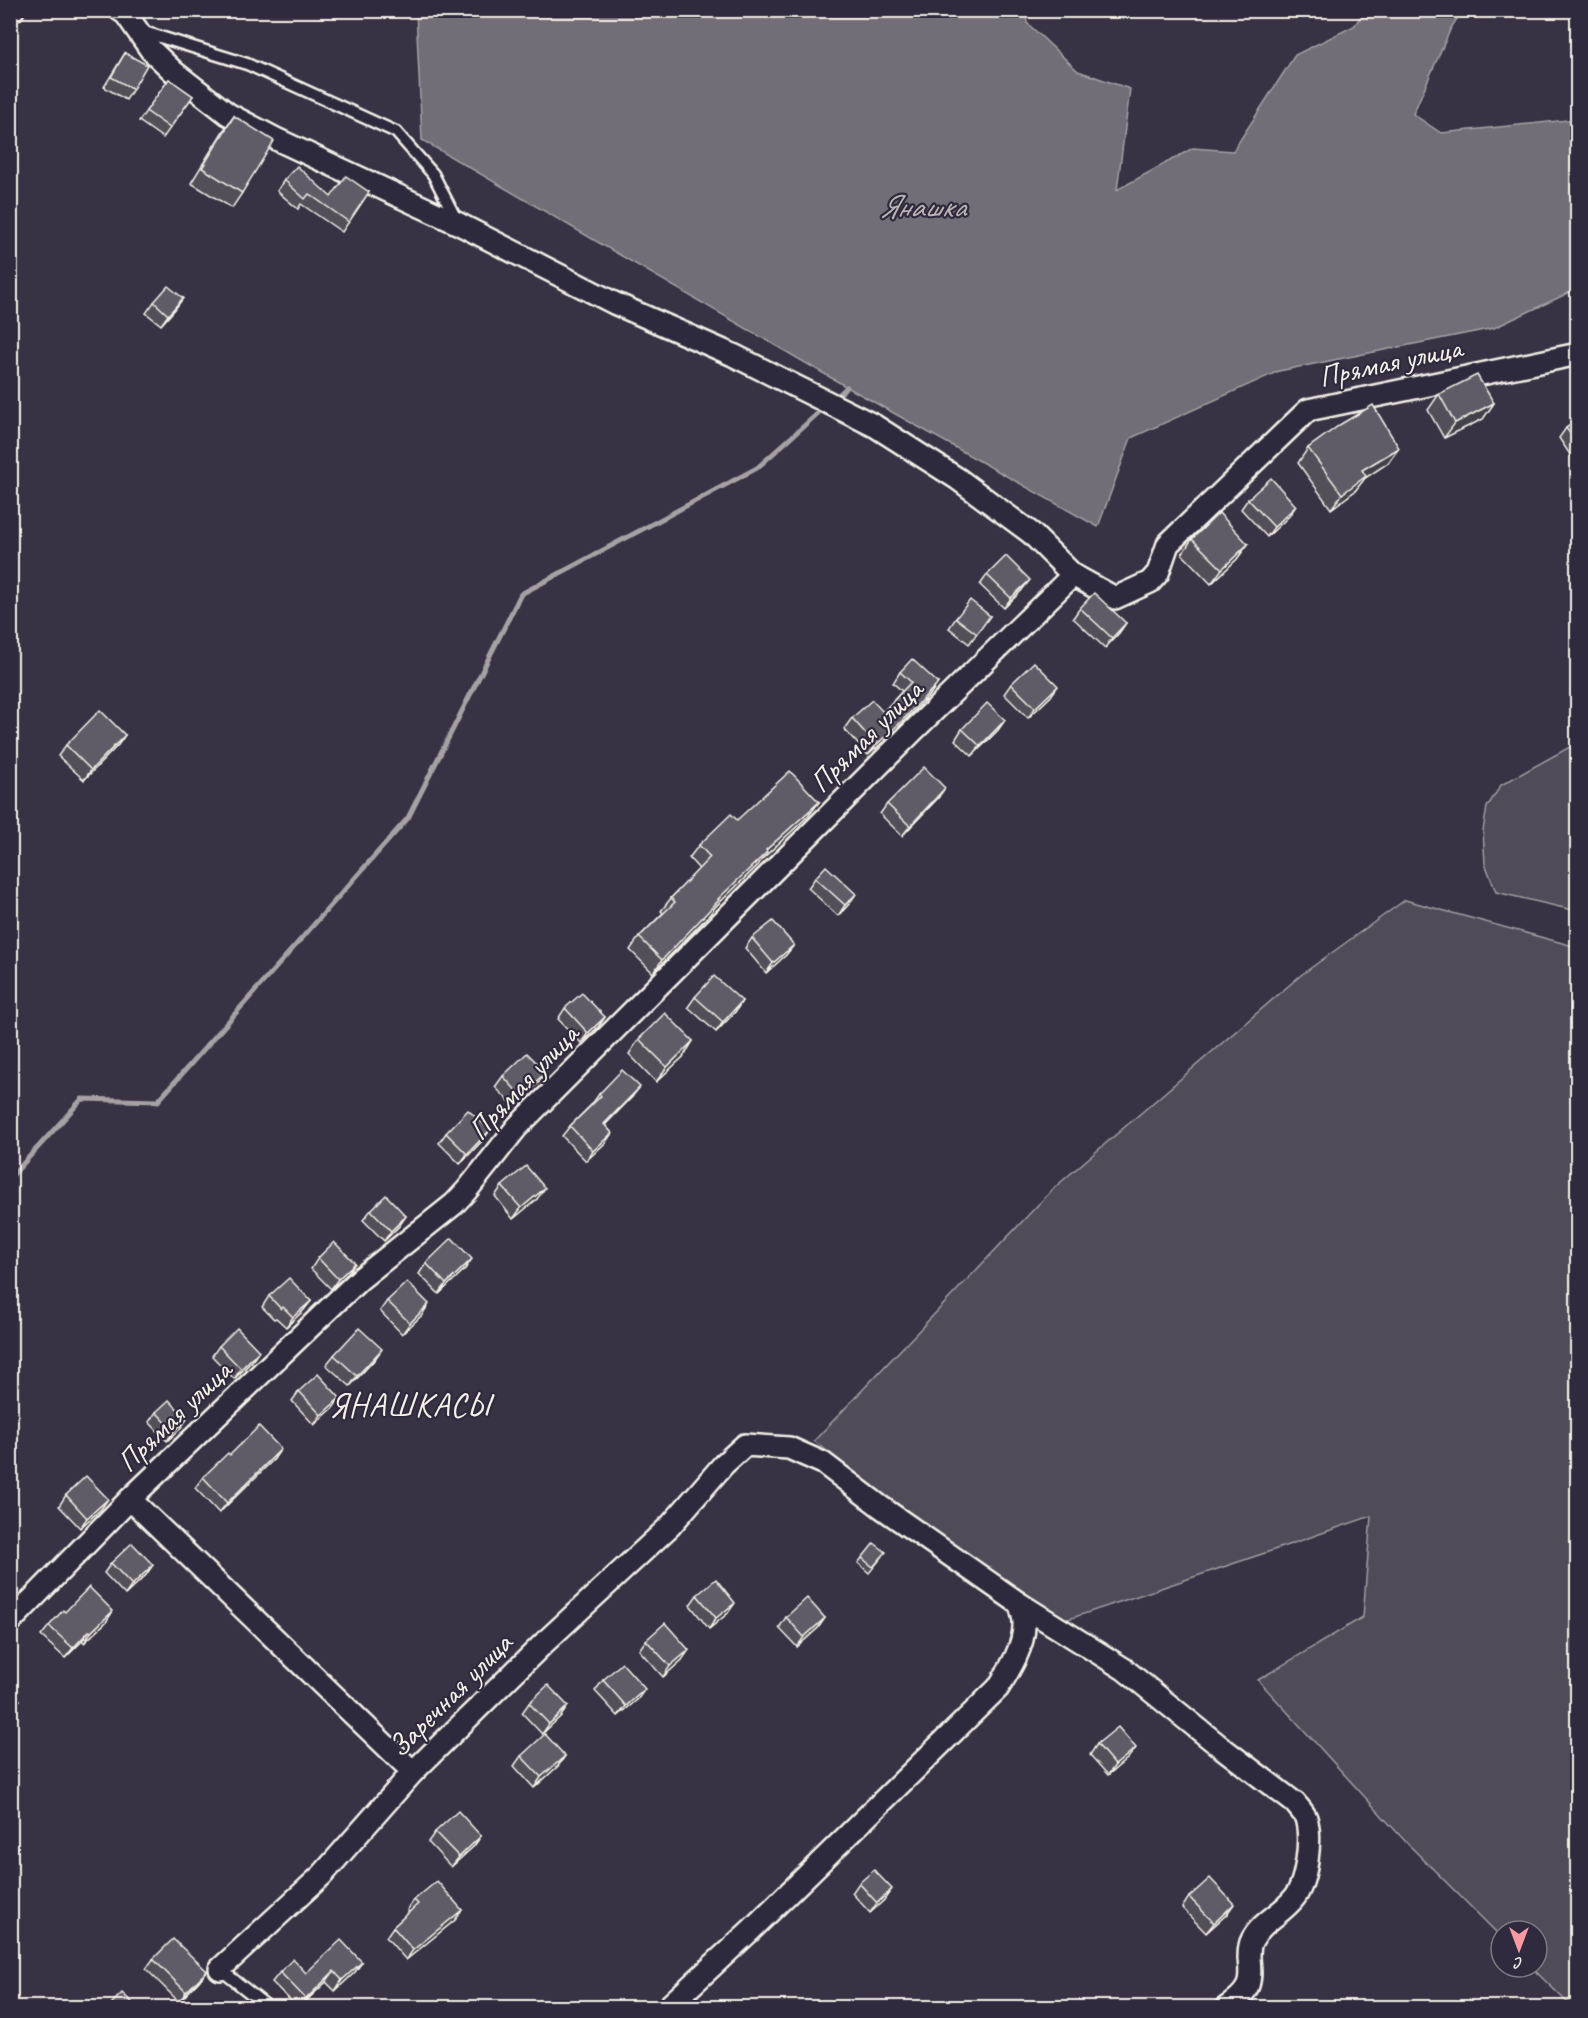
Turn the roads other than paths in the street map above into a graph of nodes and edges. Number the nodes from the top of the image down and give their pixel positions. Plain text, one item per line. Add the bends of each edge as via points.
1 (127, 16) edge
2 (459, 224) junction
3 (1578, 354) edge
4 (1073, 575) junction
5 (130, 1499) junction
6 (1020, 1604) junction
7 (10, 1622) edge
8 (413, 1772) junction
9 (220, 1969) joint
10 (270, 2007) edge
11 (668, 2007) edge
12 (1226, 2007) edge

1 - 2 street via 151,50 228,114
1 - 2 lane via 247,64 396,132 433,174
2 - 4 street via 614,303 733,355 875,426 958,479 1031,533
3 - 4 street, Прямая улица via 1308,410 1168,544 1158,573 1150,582 1115,598
4 - 5 street, Прямая улица via 517,1126 454,1204 360,1279
5 - 7 street, Прямая улица
5 - 8 street
6 - 8 street, Заречная улица via 823,1463 789,1448 745,1445 670,1526
6 - 11 street via 1022,1638 1010,1670 998,1688
6 - 12 street, Заречная улица via 1124,1669 1295,1803 1305,1816 1308,1833 1302,1886 1294,1899 1261,1926 1251,1942 1248,1987
8 - 9 street, Заречная улица via 322,1875
9 - 10 lane

